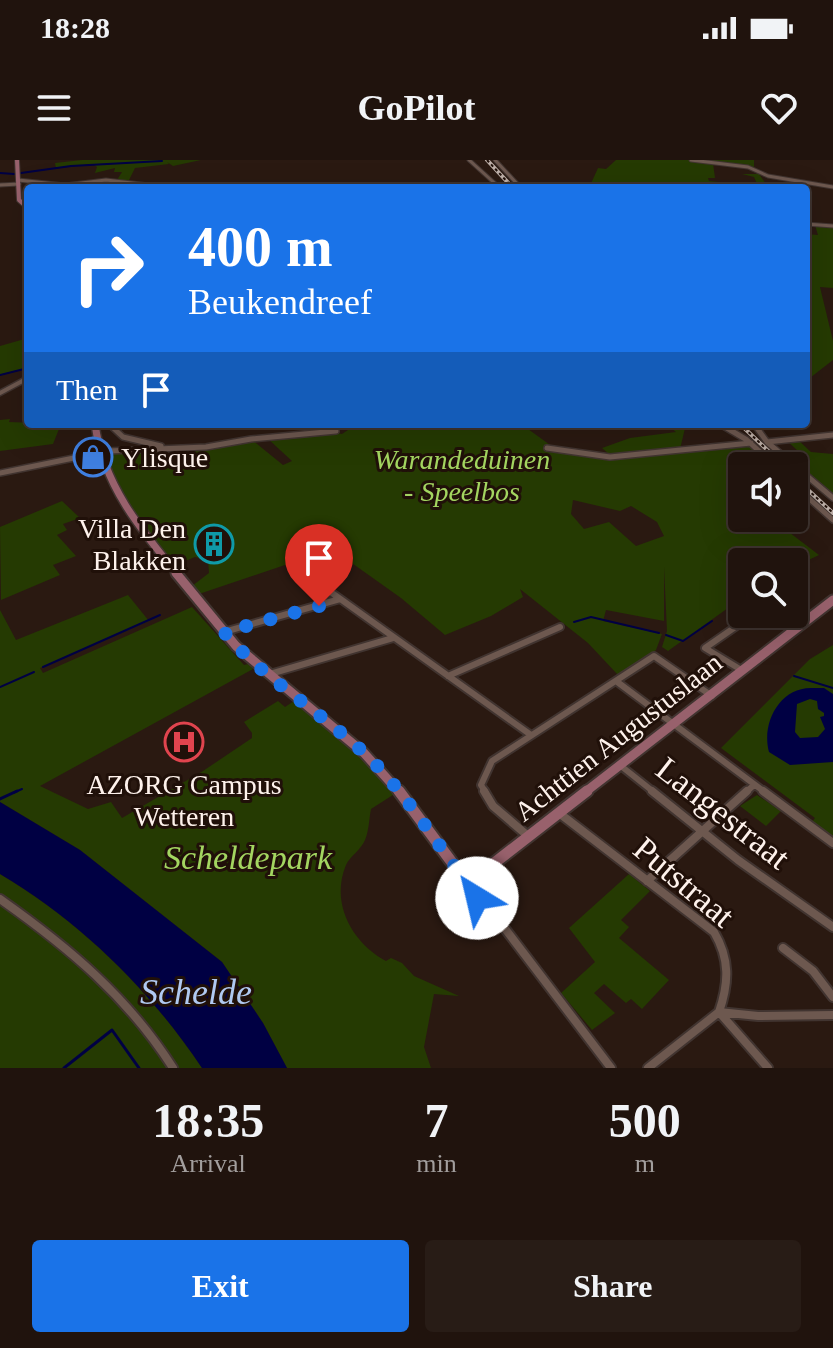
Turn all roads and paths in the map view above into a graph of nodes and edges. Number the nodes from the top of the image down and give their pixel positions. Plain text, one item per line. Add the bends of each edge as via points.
1 (17, 160) edge
2 (469, 160) edge
3 (495, 160) edge
4 (691, 160) edge
5 (18, 182) junction
6 (49, 184) edge
7 (73, 184) edge
8 (140, 184) edge
9 (495, 184) edge
10 (517, 184) edge
11 (0, 185) edge
12 (833, 187) edge
13 (24, 206) edge
14 (810, 224) edge
15 (833, 226) edge
16 (24, 380) edge
17 (0, 393) edge
18 (96, 428) edge
19 (113, 428) edge
20 (315, 428) edge
21 (326, 428) edge
22 (727, 428) edge
23 (757, 428) edge
24 (336, 431) dead end
25 (833, 435) edge
26 (767, 442) junction
27 (751, 443) junction
28 (184, 448) junction
29 (547, 448) dead end
30 (760, 452) edge
31 (101, 457) junction
32 (0, 473) edge
33 (808, 498) edge
34 (833, 498) edge
35 (833, 520) edge
36 (318, 583) dead end
37 (340, 599) junction
38 (833, 600) edge
39 (560, 627) dead end
40 (734, 628) edge
41 (224, 632) junction
42 (393, 638) junction
43 (743, 671) junction
44 (268, 675) junction
45 (448, 676) junction
46 (616, 681) junction
47 (712, 697) junction
48 (675, 725) junction
49 (531, 735) junction
50 (621, 766) junction
51 (754, 785) junction
52 (559, 813) junction
53 (701, 831) junction
54 (528, 836) junction
55 (833, 843) edge
56 (468, 879) junction
57 (647, 881) junction
58 (0, 899) edge
59 (833, 927) edge
60 (783, 948) dead end
61 (833, 997) edge
62 (719, 1012) junction
63 (833, 1015) edge
64 (173, 1068) edge
65 (611, 1068) edge
66 (648, 1068) edge
67 (768, 1068) edge

1 - 5 main road
2 - 9 street
3 - 10 street
4 - 12 street
5 - 6 street
5 - 11 street
5 - 13 main road
7 - 8 street
14 - 15 street
16 - 17 street
18 - 31 main road
19 - 28 street via 123,437
20 - 28 street
21 - 24 street
22 - 27 street
23 - 26 street
25 - 26 street
26 - 34 street
27 - 29 street via 610,457
27 - 30 street
28 - 31 street
31 - 32 street
31 - 41 main road via 132,519
33 - 35 street
36 - 37 street
37 - 41 street
37 - 42 street
38 - 43 main road, Achttien Augustuslaan
39 - 45 street
40 - 43 street via 705,648
41 - 44 main road
42 - 44 street
42 - 45 street
43 - 47 main road, Achttien Augustuslaan
44 - 56 main road via 380,769
45 - 49 street
46 - 47 street via 654,656
46 - 48 street
46 - 49 street
47 - 48 main road, Achttien Augustuslaan
48 - 50 main road, Achttien Augustuslaan
48 - 51 street
49 - 54 street via 492,761 481,785 493,806
50 - 52 main road, Achttien Augustuslaan
50 - 53 street, Langestraat
51 - 53 street
51 - 55 street
52 - 54 main road, Achttien Augustuslaan
52 - 57 street, Putstraat
53 - 57 street
53 - 59 street, Langestraat
54 - 56 main road, Achttien Augustuslaan
56 - 65 street via 491,918 503,926
57 - 62 street, Putstraat via 714,932 722,945 729,987
58 - 64 street via 105,980 154,1034
60 - 61 street via 813,971
62 - 63 street
62 - 66 street
62 - 67 street

